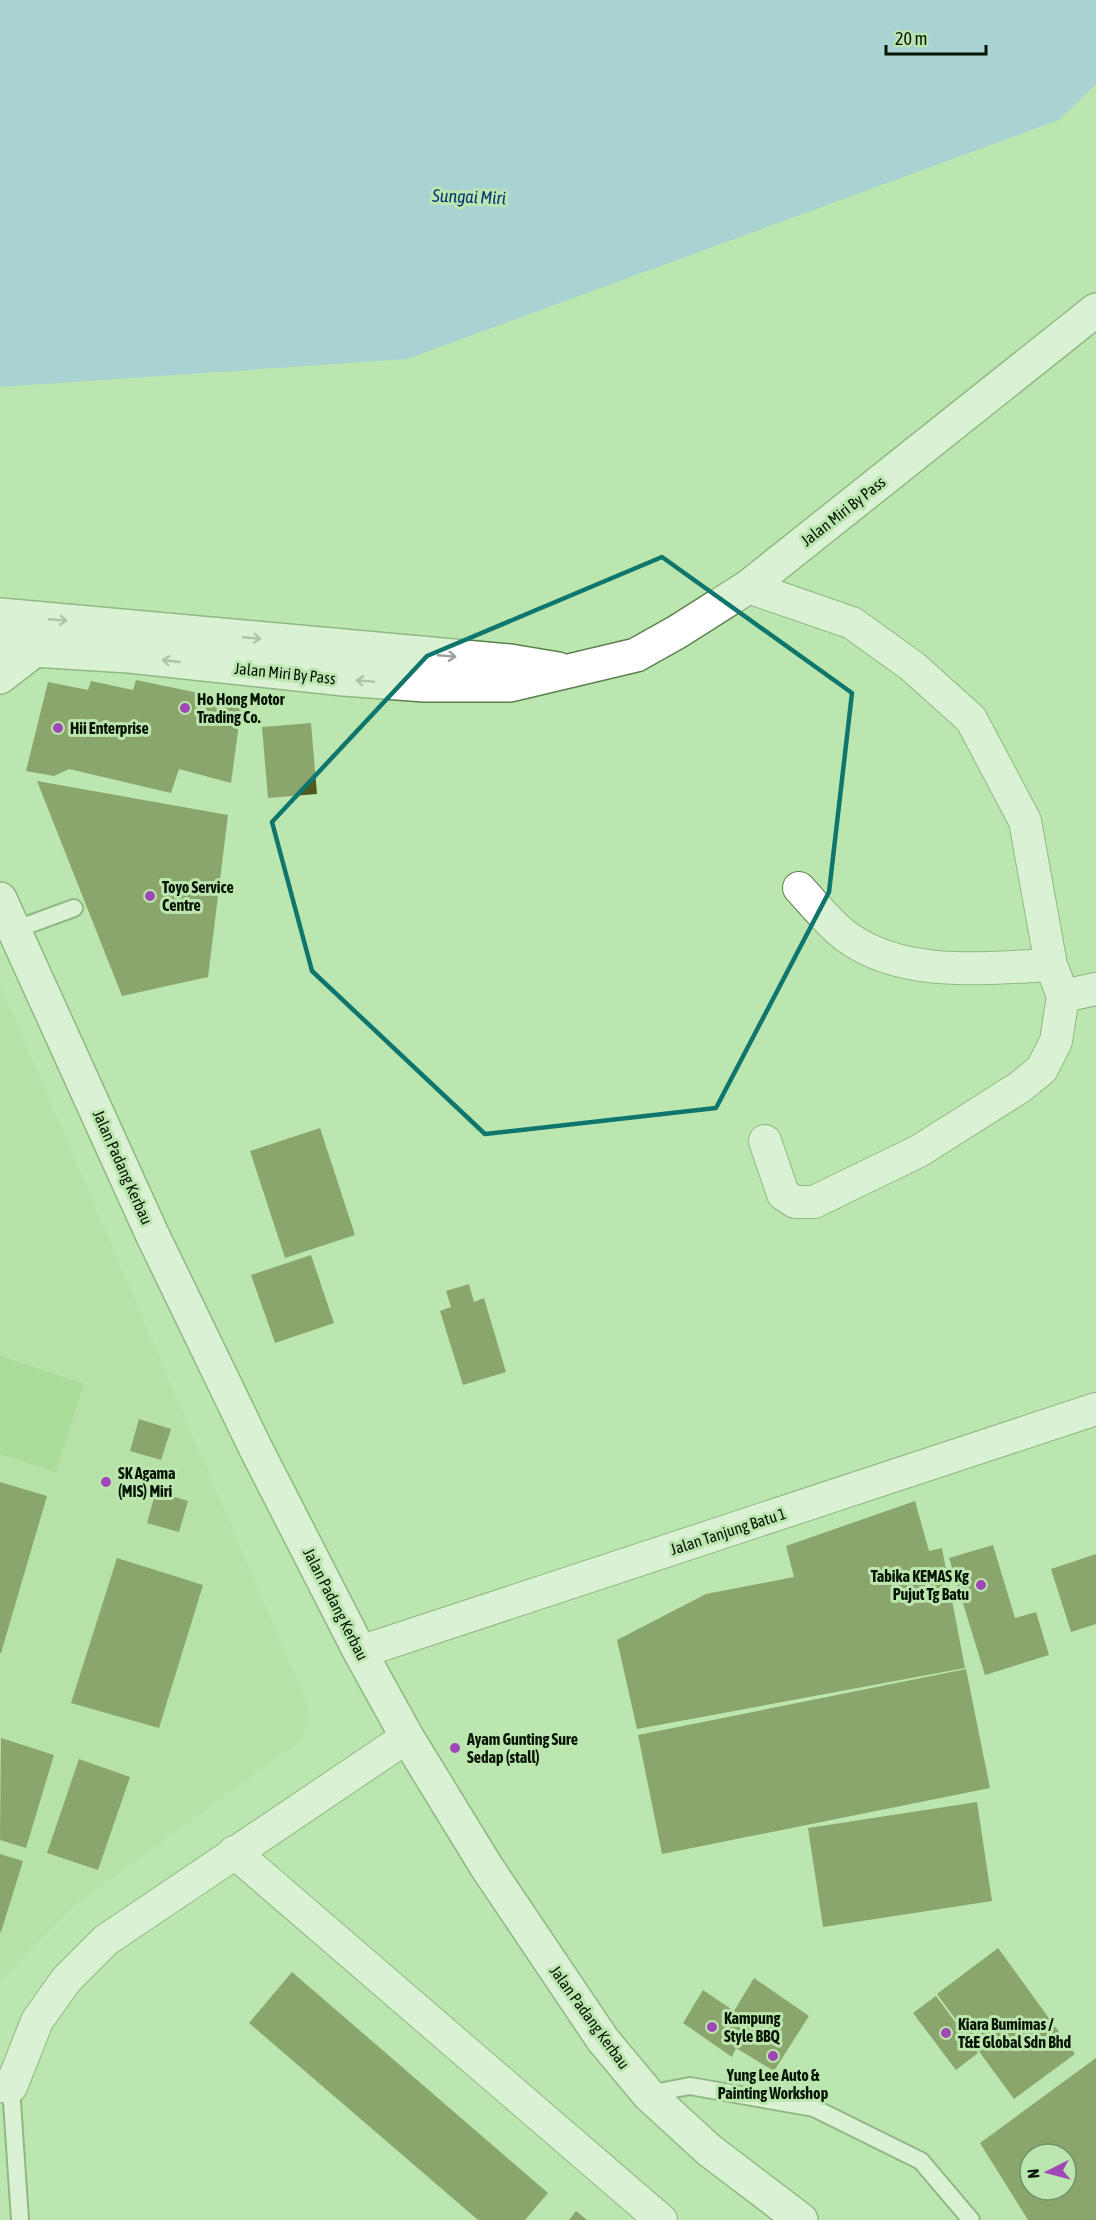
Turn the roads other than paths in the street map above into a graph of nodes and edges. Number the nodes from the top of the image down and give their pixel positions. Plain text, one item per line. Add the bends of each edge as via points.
1 (1096, 310) edge
2 (748, 586) junction
3 (0, 615) edge
4 (0, 648) edge
5 (35, 650) junction
6 (568, 671) junction
7 (0, 677) edge
8 (799, 888) dead end
9 (0, 899) edge
10 (74, 908) dead end
11 (14, 930) junction
12 (1051, 965) junction
13 (1096, 989) edge
14 (1063, 996) junction
15 (765, 1141) dead end
16 (1096, 1409) edge
17 (360, 1652) junction
18 (407, 1737) junction
19 (234, 1852) junction
20 (6, 2086) edge
21 (648, 2094) junction
22 (20, 2220) edge
23 (661, 2220) edge
24 (801, 2220) edge
25 (971, 2220) edge

1 - 2 street, Jalan Miri By Pass
2 - 6 street, Jalan Miri By Pass via 636,655
2 - 12 street via 852,623 912,666 971,719 1025,821
3 -> 6 street, Jalan Miri By Pass via 510,661
4 - 5 street, Jalan Miri By Pass
6 -> 5 street, Jalan Miri By Pass via 510,685 425,685
5 - 7 street
8 - 12 street via 846,936 886,958 933,966
9 - 11 street, Jalan Padang Kerbau
10 - 11 lane
11 - 17 street, Jalan Padang Kerbau via 162,1253
12 - 14 street
13 - 14 street
14 - 15 street via 1056,1041 1042,1069 919,1151 814,1202 795,1202 783,1194
16 - 17 street, Jalan Tanjung Batu 1
17 - 18 street, Jalan Padang Kerbau
18 - 19 street
18 - 21 street, Jalan Padang Kerbau via 547,1959 603,2040
19 - 20 street via 106,1940 66,1980 37,2021
19 - 23 street
20 - 22 lane
21 - 24 street, Jalan Padang Kerbau via 709,2150
21 - 25 lane via 690,2086 814,2108 921,2161

